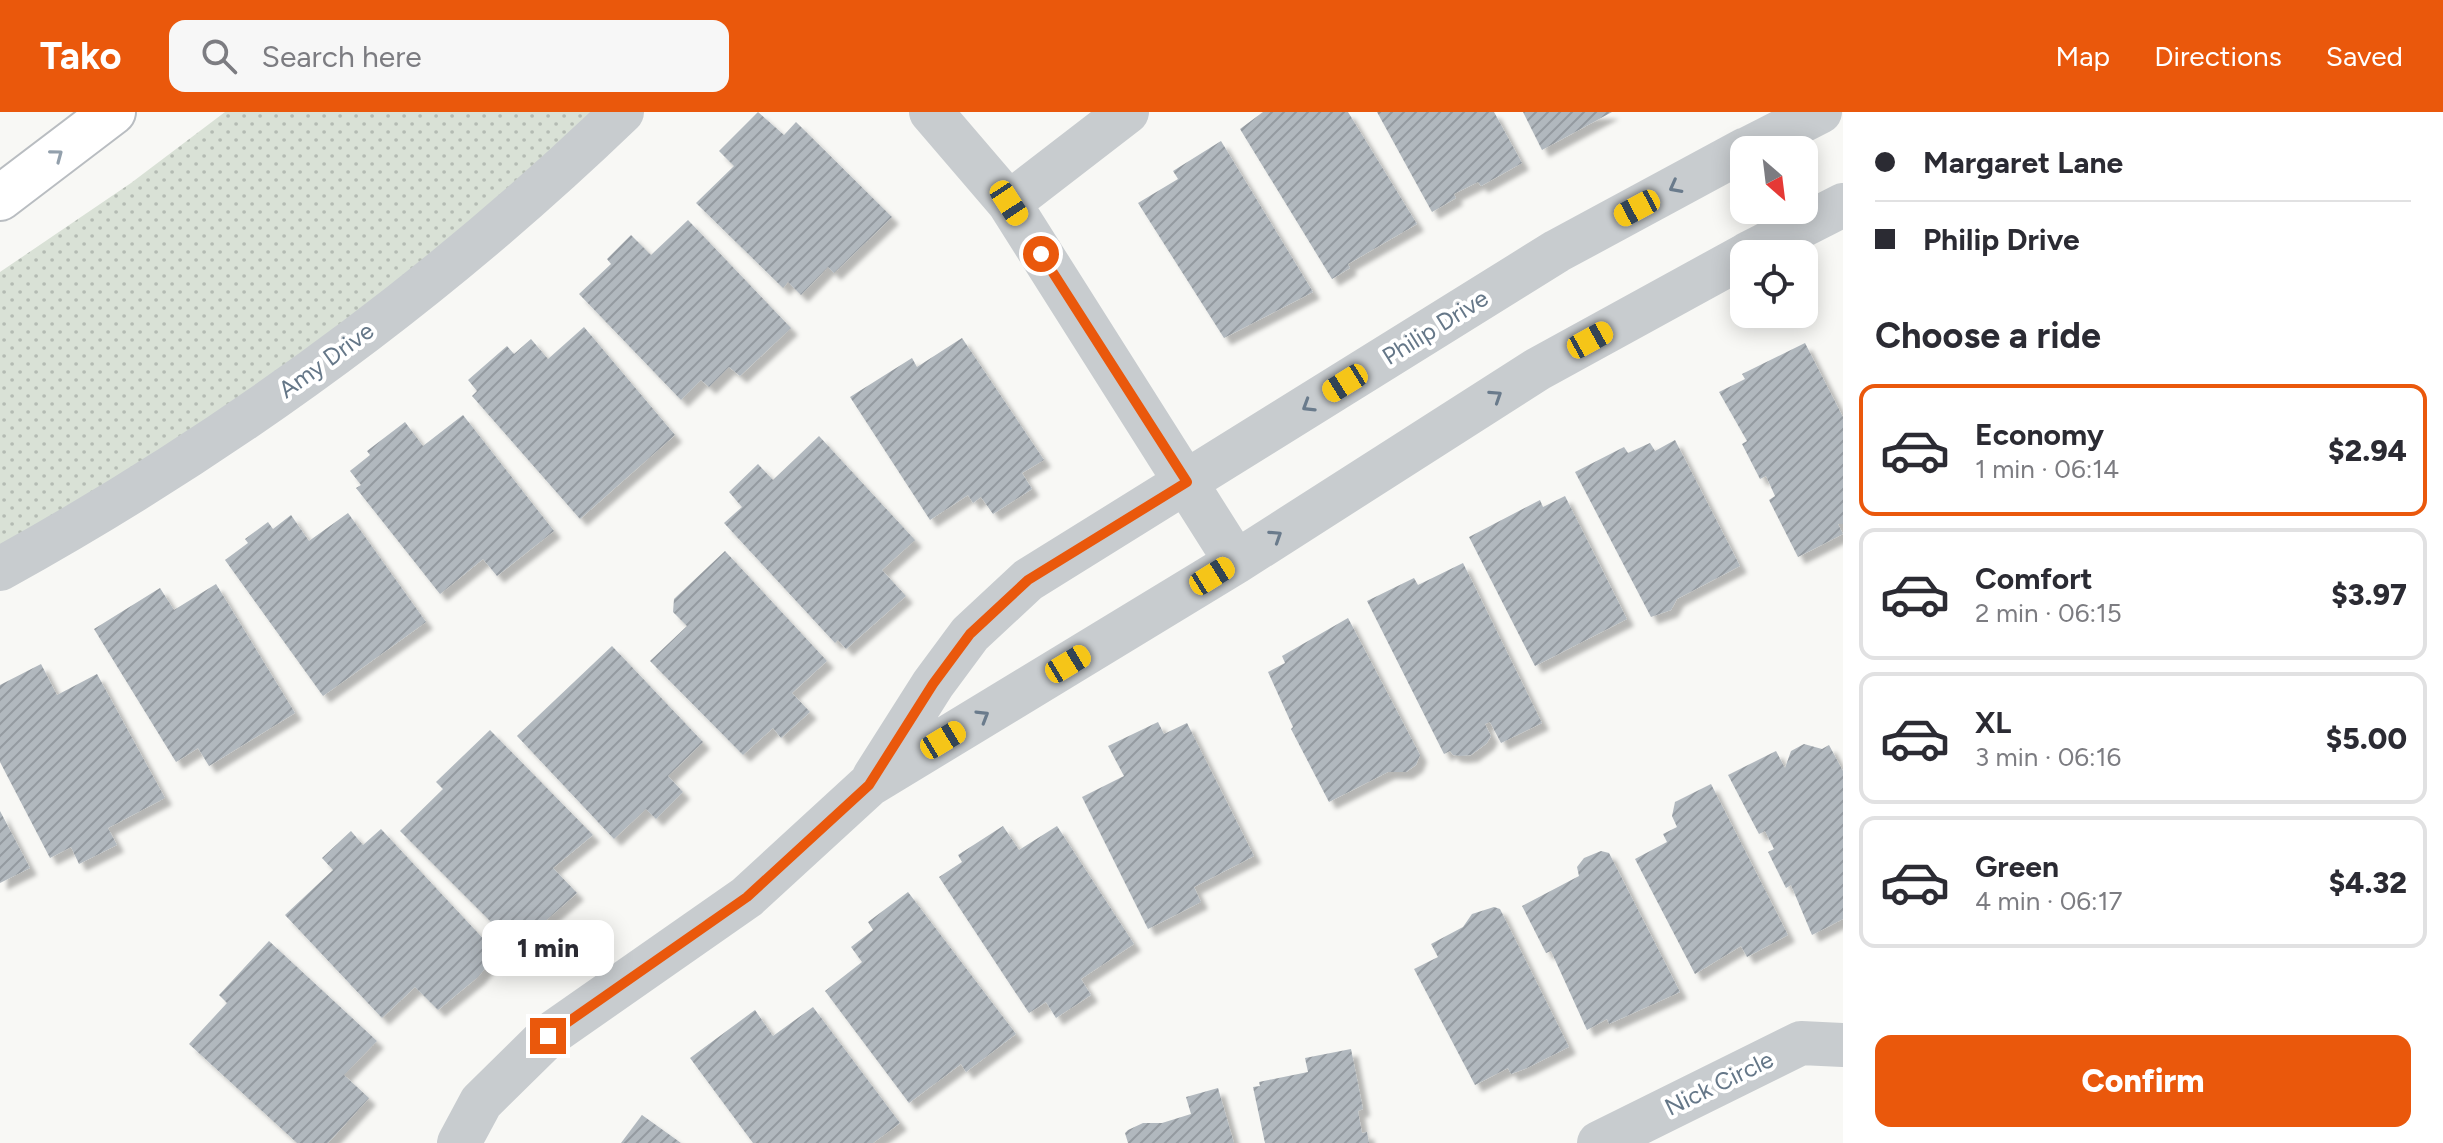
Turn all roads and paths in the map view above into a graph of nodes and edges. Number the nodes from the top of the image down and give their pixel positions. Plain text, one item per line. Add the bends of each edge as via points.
1 (113, 112) edge
2 (622, 112) edge
3 (931, 112) edge
4 (1127, 112) edge
5 (1820, 112) edge
6 (1772, 136) edge
7 (1730, 158) edge
8 (0, 198) edge
9 (1009, 203) junction
10 (1843, 205) edge
11 (1775, 240) edge
12 (1730, 264) edge
13 (1187, 482) junction
14 (1236, 562) junction
15 (0, 569) edge
16 (869, 785) junction
17 (1843, 1045) edge
18 (459, 1143) edge
19 (1599, 1143) edge

8 -> 1 main road
2 - 15 street, Amy Drive via 543,187 357,340 214,439
3 - 9 street
4 - 9 street
5 - 6 street, Philip Drive
7 -> 13 street, Philip Drive via 1557,251
9 - 13 street
10 - 11 street, Philip Drive
14 -> 12 street, Philip Drive via 1538,369
13 - 14 street
13 - 16 street, Philip Drive via 1028,580 970,634
16 -> 14 street, Philip Drive
16 - 18 street, Philip Drive via 747,897 548,1036 481,1102
17 - 19 street, Nick Circle via 1801,1043

